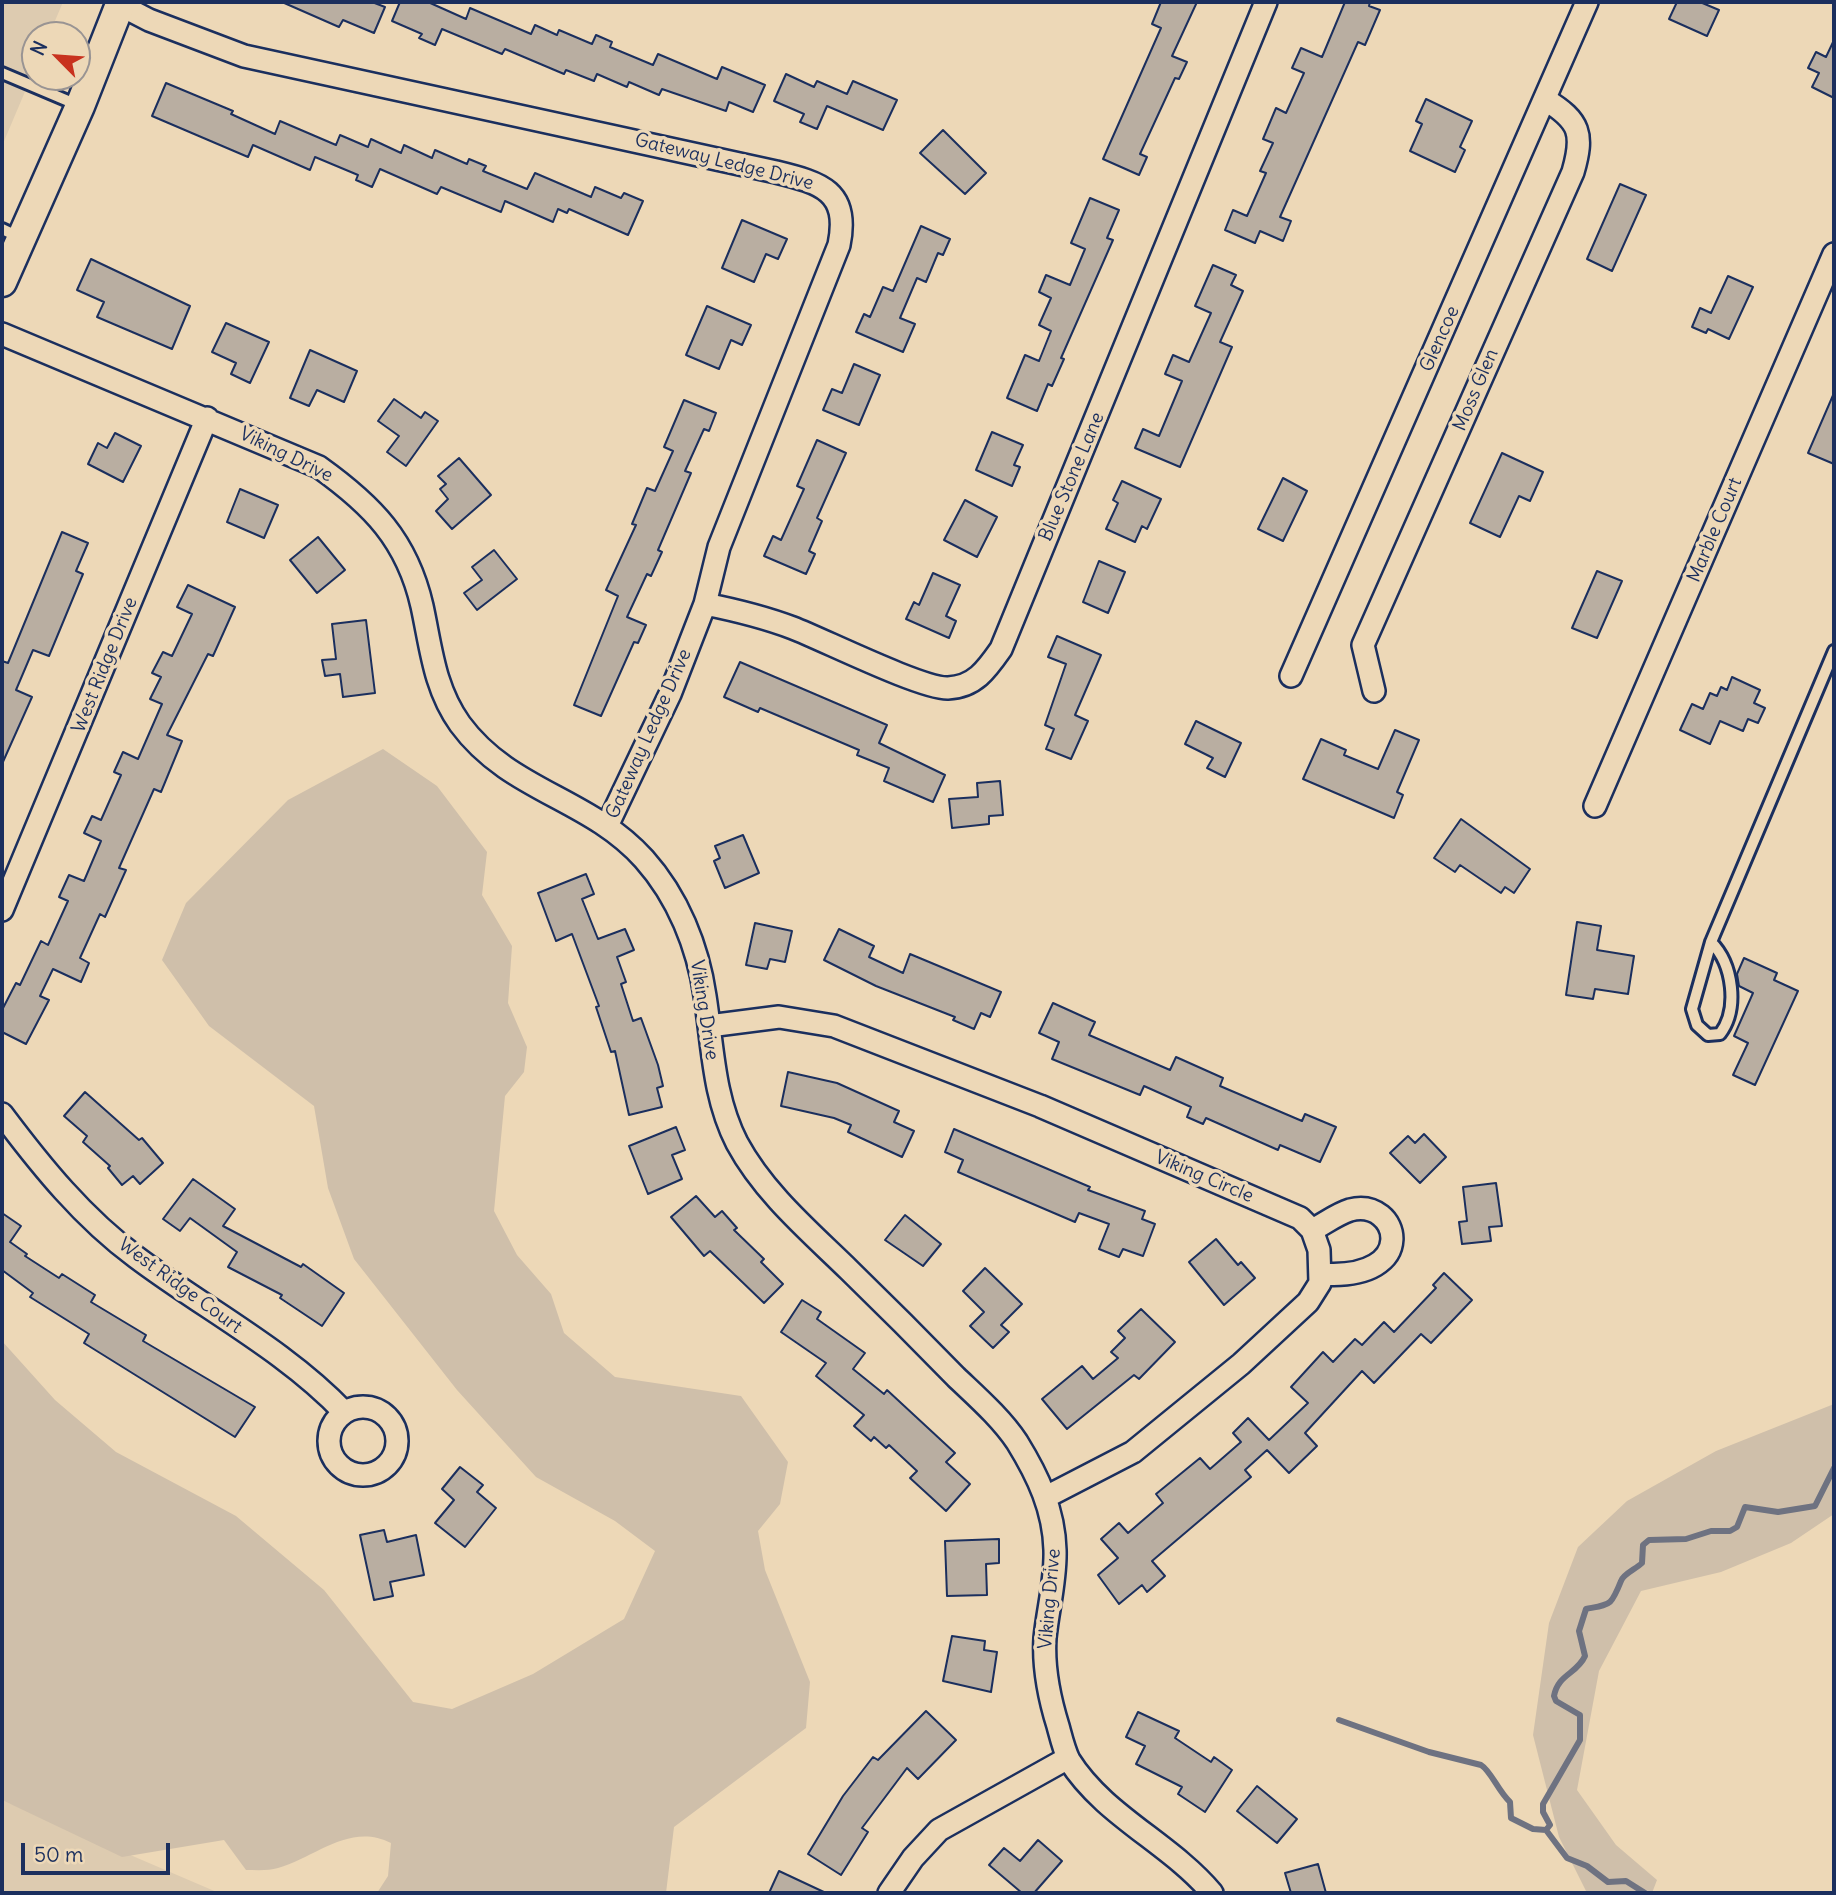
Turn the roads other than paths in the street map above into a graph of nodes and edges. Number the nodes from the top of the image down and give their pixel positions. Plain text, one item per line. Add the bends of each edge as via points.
1 (1587, 2) edge
2 (118, 3) edge
3 (1269, 3) edge
4 (2, 73) edge
5 (1546, 100) junction
6 (80, 106) junction
7 (11, 234) edge
8 (1834, 254) edge
9 (2, 282) edge
10 (2, 334) edge
11 (207, 418) junction
12 (705, 604) junction
13 (1834, 651) edge
14 (1291, 676) dead end
15 (1374, 691) dead end
16 (1595, 806) dead end
17 (607, 826) junction
18 (2, 910) edge
19 (1711, 942) junction
20 (709, 1026) junction
21 (2, 1114) edge
22 (1311, 1230) junction
23 (1322, 1274) junction
24 (344, 1412) dead end
25 (1046, 1497) junction
26 (1068, 1758) junction
27 (889, 1893) edge
28 (1212, 1893) edge

1 - 5 street, Glencoe
2 - 6 street
2 - 12 street, Gateway Ledge Drive via 149,20 244,56 811,180 829,190 839,206 843,227 839,245 719,547
3 - 12 street, Blue Stone Lane via 1007,636 984,674 968,684 938,688 755,614
4 - 6 lane
5 - 14 street, Glencoe
5 - 15 street, Moss Glen via 1565,111 1579,131 1573,172 1363,645
6 - 7 street
7 - 9 street
8 - 16 street, Marble Court
10 - 11 street, Viking Drive
11 - 17 street, Viking Drive via 319,467 370,506 387,525 408,563 434,668 457,720 495,762 517,778
11 - 18 street, West Ridge Drive
12 - 17 street, Gateway Ledge Drive via 670,694
13 - 19 lane
17 - 20 street, Viking Drive via 645,860 682,914 697,957
19 - 19 lane via 1692,1009 1697,1025 1708,1035 1720,1034 1730,1021 1731,988 1720,951
20 - 22 street, Viking Circle via 779,1017 834,1026 1141,1149 1290,1214
20 - 25 street, Viking Drive via 720,1102 736,1141 757,1173 793,1216 1010,1433
21 - 24 street, West Ridge Court via 77,1204 134,1256 312,1378
22 - 23 street via 1320,1250
22 - 23 street via 1359,1209 1383,1219 1391,1231 1389,1252 1379,1264 1345,1274
23 - 25 street via 1317,1291 1293,1318 1133,1451
25 - 26 street, Viking Drive via 1056,1574 1045,1665
26 - 27 street via 939,1830
26 - 28 street via 1111,1808 1184,1863

